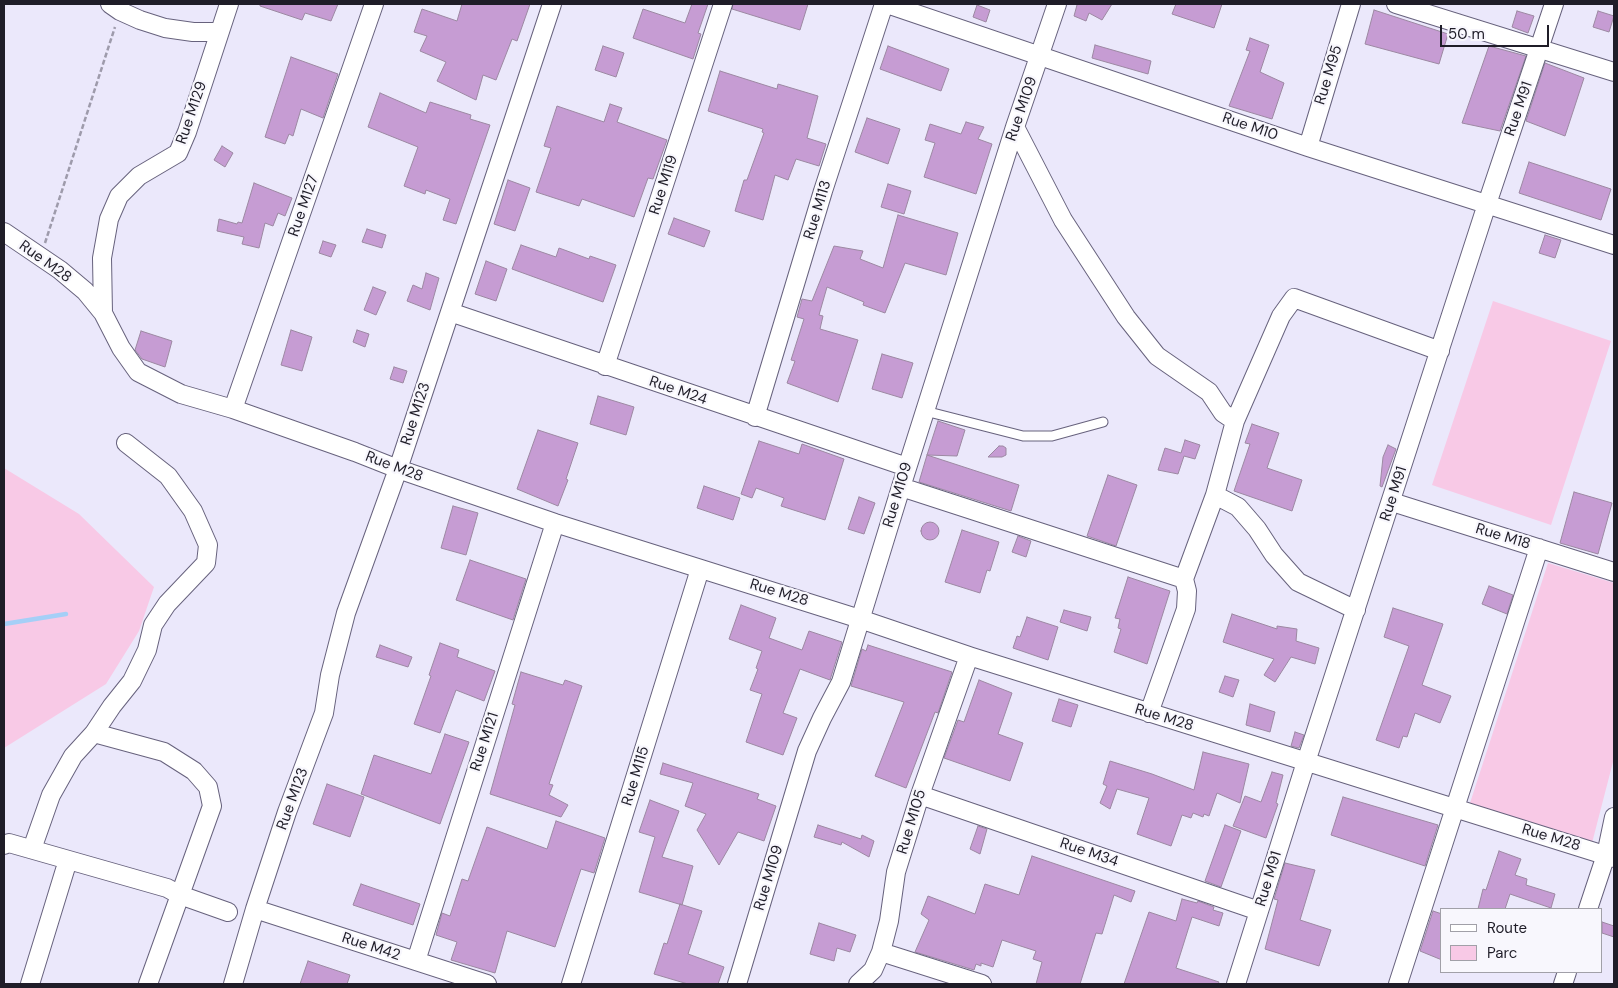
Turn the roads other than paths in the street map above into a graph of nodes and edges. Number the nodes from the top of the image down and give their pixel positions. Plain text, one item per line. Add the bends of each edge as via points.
1 (229, 4) edge
2 (374, 4) edge
3 (552, 4) edge
4 (724, 4) edge
5 (885, 4) edge
6 (1057, 4) edge
7 (1351, 4) edge
8 (1396, 4) edge
9 (1554, 4) edge
10 (115, 7) edge
11 (219, 32) junction
12 (1540, 48) junction
13 (1040, 56) junction
14 (1614, 72) edge
15 (1015, 127) junction
16 (1308, 147) junction
17 (1487, 204) junction
18 (4, 232) edge
19 (1614, 245) edge
20 (450, 312) junction
21 (103, 313) junction
22 (1440, 350) junction
23 (605, 366) junction
24 (233, 409) junction
25 (925, 410) junction
26 (755, 417) junction
27 (1235, 421) junction
28 (1103, 422) dead end
29 (126, 443) dead end
30 (907, 467) junction
31 (398, 469) junction
32 (901, 487) junction
33 (1215, 495) junction
34 (1392, 502) junction
35 (555, 523) junction
36 (1539, 548) junction
37 (700, 569) junction
38 (1614, 572) edge
39 (1184, 579) junction
40 (1356, 610) junction
41 (860, 619) junction
42 (969, 656) junction
43 (1149, 713) junction
44 (94, 733) junction
45 (1306, 762) junction
46 (920, 795) junction
47 (1455, 808) junction
48 (1614, 817) edge
49 (4, 845) edge
50 (32, 850) junction
51 (1610, 856) edge
52 (68, 860) junction
53 (180, 895) junction
54 (1588, 908) edge
55 (255, 910) junction
56 (1259, 911) junction
57 (228, 912) dead end
58 (881, 952) junction
59 (416, 961) junction
60 (30, 984) edge
61 (148, 984) edge
62 (233, 984) edge
63 (487, 984) edge
64 (571, 984) edge
65 (737, 984) edge
66 (858, 984) edge
67 (982, 984) edge
68 (1236, 984) edge
69 (1398, 984) edge

1 - 11 street, Rue M129
2 - 24 street, Rue M127
3 - 20 street, Rue M123
4 - 23 street, Rue M119
5 - 13 street, Rue M10
5 - 26 street, Rue M113 via 823,191
6 - 13 street, Rue M109
7 - 16 street, Rue M95
8 - 12 street
9 - 12 street, Rue M91
10 - 11 street via 165,28
11 - 21 street, Rue M129 via 178,153 139,176 119,196 110,218 102,258
12 - 14 street
12 - 17 street, Rue M91
13 - 15 street, Rue M109
13 - 16 street, Rue M10
15 - 25 street, Rue M109
15 - 27 street via 1063,220 1126,317 1157,356 1209,392 1223,413
16 - 17 street, Rue M10
17 - 19 street, Rue M10
17 - 22 street, Rue M91
18 - 21 street, Rue M28 via 60,270
20 - 23 street, Rue M24
20 - 31 street, Rue M123
21 - 24 street, Rue M28 via 138,372 181,394
22 - 27 street via 1294,298 1282,316
22 - 34 street, Rue M91
23 - 26 street, Rue M24
24 - 31 street, Rue M28
25 - 28 lane via 1023,436 1052,436
25 - 30 street, Rue M109
26 - 30 street, Rue M24
27 - 33 street
29 - 44 street via 168,476 193,511 208,545 206,563 167,604 153,625 132,681
30 - 32 street, Rue M109
31 - 35 street, Rue M28
31 - 55 street, Rue M123 via 346,613 324,713
32 - 39 street
32 - 41 street, Rue M109
33 - 39 street
33 - 40 street via 1238,507 1298,582
34 - 36 street, Rue M18
34 - 40 street, Rue M91
35 - 37 street, Rue M28
35 - 59 street, Rue M121
36 - 38 street, Rue M18
36 - 47 street
37 - 41 street, Rue M28
37 - 64 street, Rue M115
39 - 43 street via 1186,609
40 - 45 street, Rue M91
41 - 42 street, Rue M28
41 - 65 street, Rue M109 via 842,682 807,751
42 - 43 street, Rue M28
42 - 46 street, Rue M105
43 - 45 street, Rue M28
44 - 50 street via 73,756 51,795
44 - 53 street via 164,752 194,771 208,787 212,806
45 - 47 street, Rue M28
45 - 56 street, Rue M91
46 - 56 street, Rue M34
46 - 58 street, Rue M105 via 896,872
47 - 51 street, Rue M28
47 - 69 street
48 - 51 street
49 - 50 street via 9,843
50 - 52 street
51 - 54 street
52 - 53 street via 167,888
52 - 60 street
53 - 57 street
53 - 61 street
55 - 59 street, Rue M42
55 - 62 street, Rue M123
56 - 68 street, Rue M91
58 - 66 street, Rue M105 via 873,970
58 - 67 street
59 - 63 street, Rue M42

